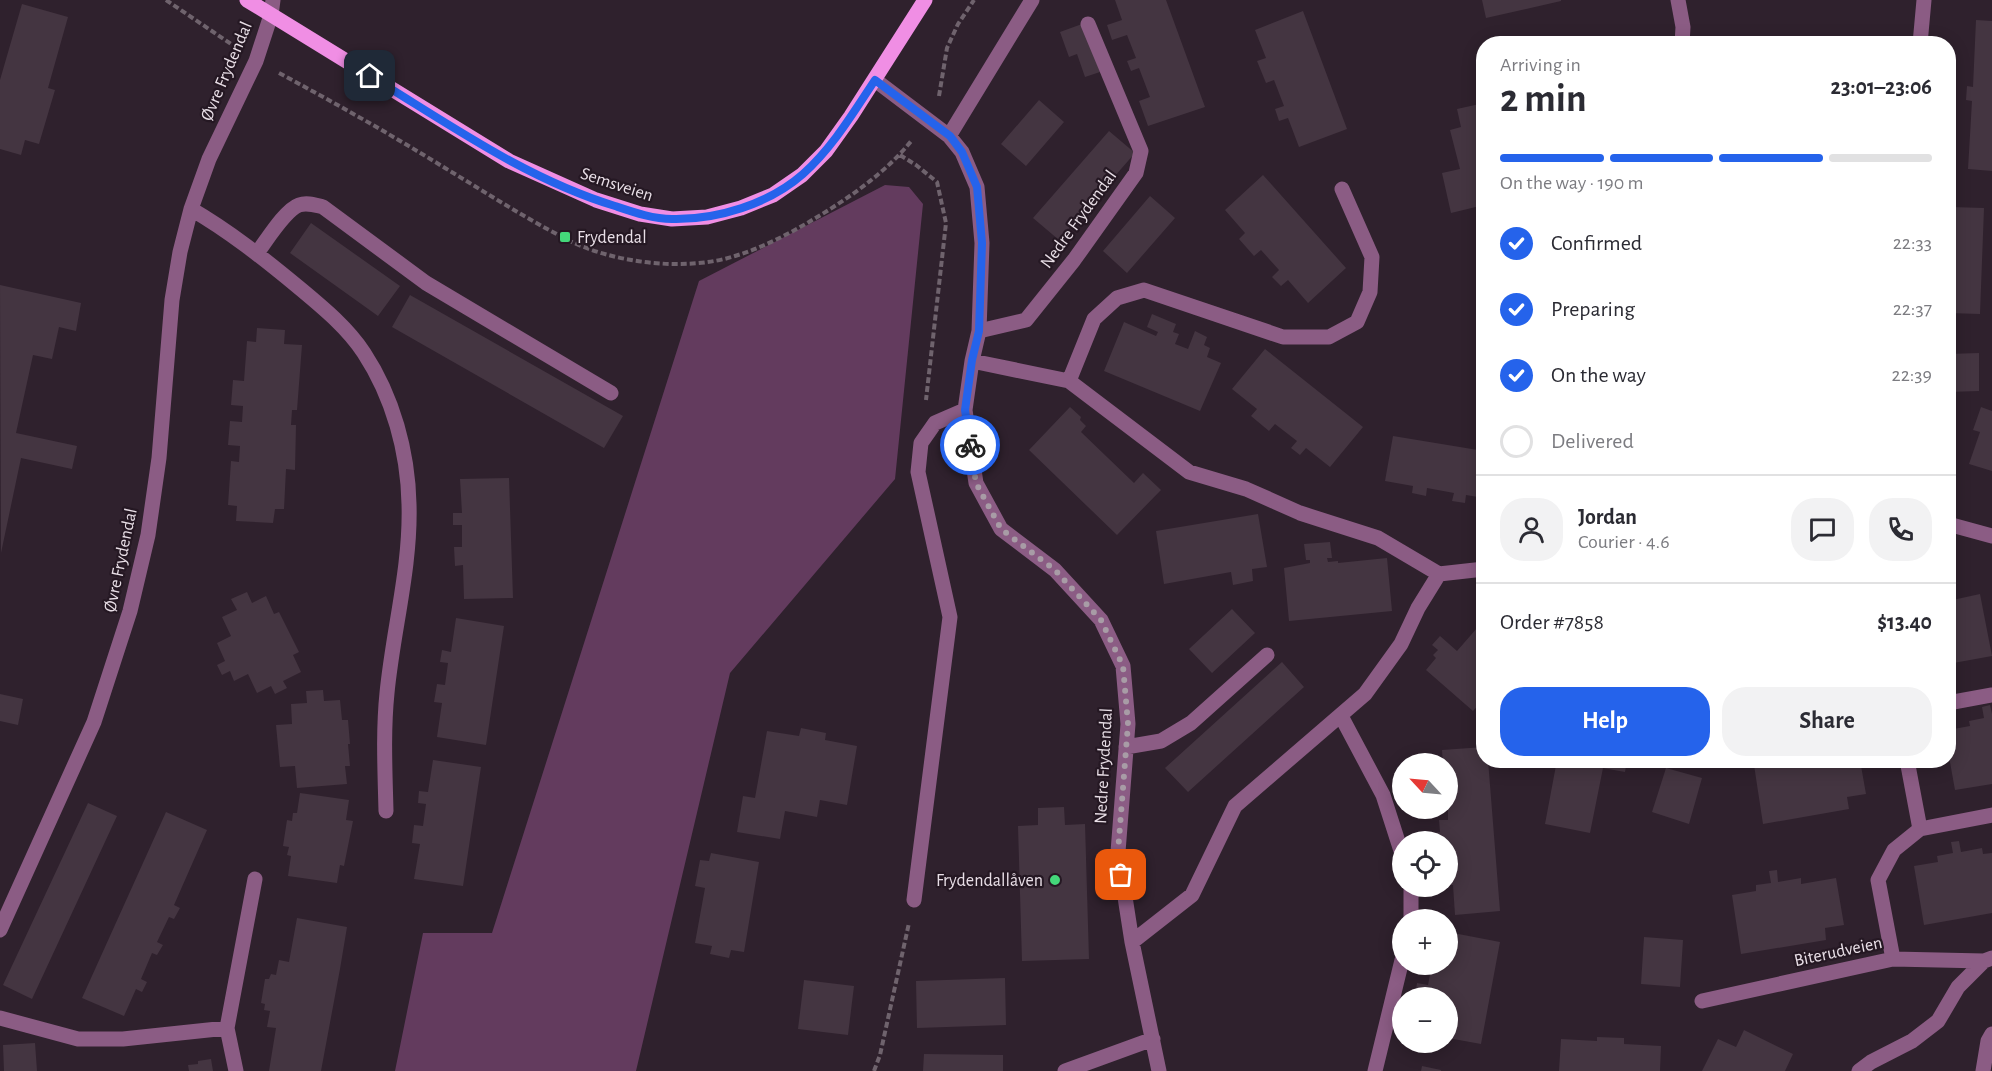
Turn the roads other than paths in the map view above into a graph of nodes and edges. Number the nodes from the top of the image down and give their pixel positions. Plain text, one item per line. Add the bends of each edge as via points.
1 (247, 0) edge
2 (925, 0) edge
3 (1032, 0) edge
4 (1678, 0) edge
5 (1924, 0) edge
6 (272, 7) edge
7 (1088, 24) dead end
8 (1682, 36) edge
9 (1921, 36) edge
10 (875, 80) junction
11 (950, 136) junction
12 (1342, 189) dead end
13 (191, 209) junction
14 (257, 252) junction
15 (979, 331) junction
16 (972, 360) junction
17 (1069, 381) junction
18 (610, 393) dead end
19 (965, 410) junction
20 (1956, 526) edge
21 (1992, 536) edge
22 (1476, 569) edge
23 (1439, 574) junction
24 (1267, 655) dead end
25 (1992, 695) edge
26 (1956, 702) edge
27 (1341, 716) junction
28 (1126, 747) junction
29 (1909, 768) edge
30 (386, 811) dead end
31 (1992, 815) edge
32 (1920, 829) junction
33 (1395, 831) edge
34 (255, 879) dead end
35 (7, 900) edge
36 (914, 900) road end
37 (0, 930) edge
38 (1132, 942) junction
39 (1893, 959) junction
40 (1988, 959) edge
41 (1398, 975) edge
42 (1702, 1001) dead end
43 (0, 1018) edge
44 (227, 1028) junction
45 (1992, 1034) edge
46 (1153, 1039) junction
47 (236, 1071) edge
48 (1065, 1071) edge
49 (1159, 1071) edge
50 (1375, 1071) edge
51 (1859, 1071) edge
52 (1983, 1071) edge

1 - 6 main road, Semsveien
2 - 10 main road, Semsveien
3 - 11 street
4 - 8 street
5 - 9 street
6 - 10 main road, Semsveien via 509,161 596,200 672,219 707,217 741,208 792,182 826,151
6 - 13 street, Øvre Frydendal via 256,61 209,159
7 - 15 street, Nedre Frydendal via 1141,151 1136,172 1026,320
10 - 11 street, Nedre Frydendal
11 - 15 street, Nedre Frydendal via 962,152 977,187 982,243
12 - 17 street via 1372,257 1370,292 1357,322 1329,337 1283,337 1144,290 1117,298 1094,319
13 - 14 street
13 - 35 street, Øvre Frydendal via 172,300 159,458 148,535 130,611 94,722
14 - 18 street via 298,205 323,207 426,283
14 - 30 street via 331,315 364,353 397,424 409,504 406,561 387,692
15 - 16 street, Nedre Frydendal
16 - 17 street
16 - 19 street, Nedre Frydendal
17 - 23 street via 1189,472 1378,538
19 - 28 street, Nedre Frydendal via 976,483 1001,529 1055,570 1101,620 1123,666
19 - 36 street via 935,423 921,443 918,472 950,617
20 - 21 street
22 - 23 street
23 - 27 street via 1401,644 1365,694
24 - 28 street via 1191,723 1161,741
25 - 26 street
27 - 33 street via 1383,795
27 - 38 street via 1235,806 1192,895
28 - 38 street, Nedre Frydendal via 1118,852
29 - 32 street
31 - 32 street
32 - 39 street via 1894,850 1878,880
34 - 44 street
35 - 37 street, Øvre Frydendal
38 - 46 street, Nedre Frydendal
39 - 40 street, Biterudveien
39 - 42 street, Biterudveien
40 - 51 street, Biterudveien via 1958,987 1938,1021
41 - 50 street
43 - 44 street via 78,1039 123,1039
44 - 47 street
45 - 52 street
46 - 48 street
46 - 49 street, Nedre Frydendal

